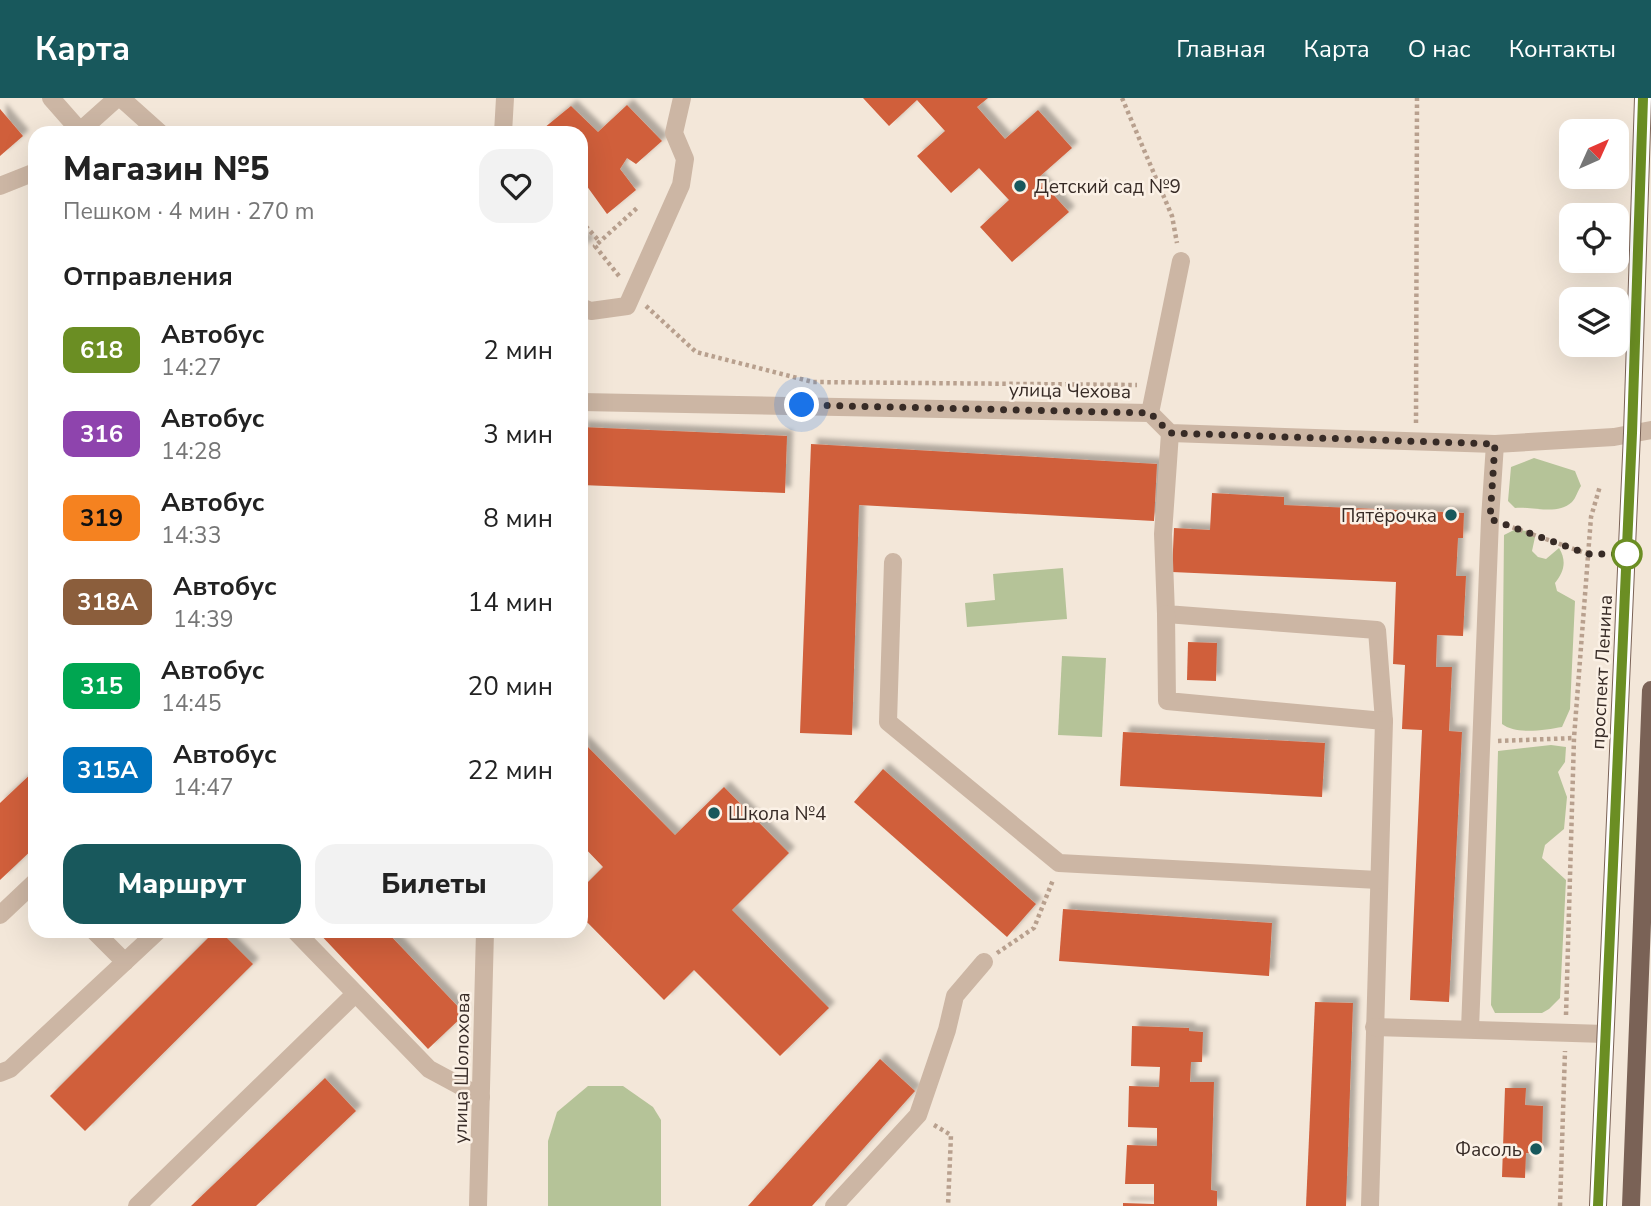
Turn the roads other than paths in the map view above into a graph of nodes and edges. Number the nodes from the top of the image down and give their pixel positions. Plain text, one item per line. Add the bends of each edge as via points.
1 (51, 98) edge
2 (119, 98) edge
3 (505, 98) edge
4 (682, 98) edge
5 (1643, 98) edge
6 (74, 126) edge
7 (86, 126) edge
8 (152, 126) edge
9 (503, 126) edge
10 (28, 175) edge
11 (0, 186) edge
12 (1181, 261) road end
13 (588, 310) edge
14 (588, 402) edge
15 (1150, 413) junction
16 (1651, 430) edge
17 (1170, 433) junction
18 (1632, 433) junction
19 (1495, 444) junction
20 (893, 562) dead end
21 (1166, 614) junction
22 (1651, 690) edge
23 (1384, 721) junction
24 (1378, 880) junction
25 (28, 889) edge
26 (0, 915) edge
27 (101, 938) edge
28 (151, 938) edge
29 (302, 938) edge
30 (485, 938) edge
31 (984, 961) road end
32 (125, 962) junction
33 (355, 994) junction
34 (1645, 1012) edge
35 (1374, 1027) junction
36 (1470, 1029) junction
37 (1605, 1034) junction
38 (0, 1073) edge
39 (481, 1097) junction
40 (137, 1206) edge
41 (478, 1206) edge
42 (834, 1206) edge
43 (1370, 1206) edge
44 (1598, 1206) edge
45 (1632, 1206) edge

1 - 6 street
2 - 7 street
2 - 8 street
3 - 9 street
4 - 13 street via 674,133 685,159 681,185 627,306
5 - 18 main road, проспект Ленина
10 - 11 street
12 - 15 street
14 - 15 street, улица Чехова
15 - 17 street, улица Чехова
16 - 18 street
17 - 19 street
17 - 21 street via 1163,534
18 - 19 street
18 - 37 main road, проспект Ленина
19 - 36 street
20 - 24 street via 888,722 1059,863
21 - 23 street via 1377,630
21 - 23 street via 1167,701
22 - 34 main road
23 - 24 street
24 - 35 street
25 - 26 street
27 - 32 street
28 - 32 street
29 - 33 street
30 - 39 street, улица Шолохова
31 - 42 street via 955,996 919,1115
32 - 38 street via 10,1069
33 - 39 street via 429,1069
33 - 40 street
34 - 45 main road
35 - 36 street
35 - 43 street
36 - 37 street
37 - 44 main road, проспект Ленина
39 - 41 street, улица Шолохова

